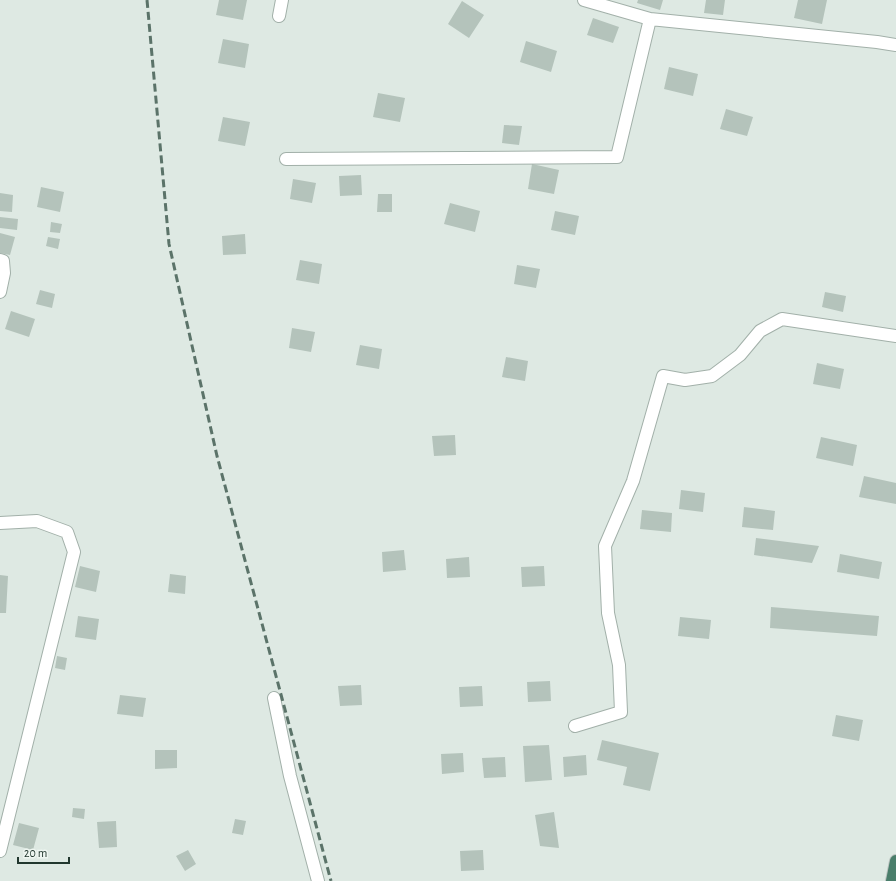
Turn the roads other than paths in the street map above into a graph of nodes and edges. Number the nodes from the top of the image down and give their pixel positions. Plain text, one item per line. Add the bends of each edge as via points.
1 (282, 0) edge
2 (584, 0) edge
3 (279, 16) dead end
4 (650, 19) junction
5 (896, 45) edge
6 (286, 159) dead end
7 (0, 260) edge
8 (0, 292) edge
9 (896, 336) edge
10 (0, 523) edge
11 (274, 698) dead end
12 (575, 726) dead end
13 (0, 851) edge
14 (896, 861) edge
15 (318, 881) edge
16 (892, 881) edge

1 - 3 street
2 - 4 street
4 - 5 street
4 - 6 street via 617,157
7 - 8 street via 4,273
9 - 12 street via 782,319 760,330 740,355 712,376 686,380 663,376 633,481 605,546 608,613 619,665 621,712
10 - 13 street via 37,521 66,532 74,552
11 - 15 street via 290,776
14 - 16 highway

